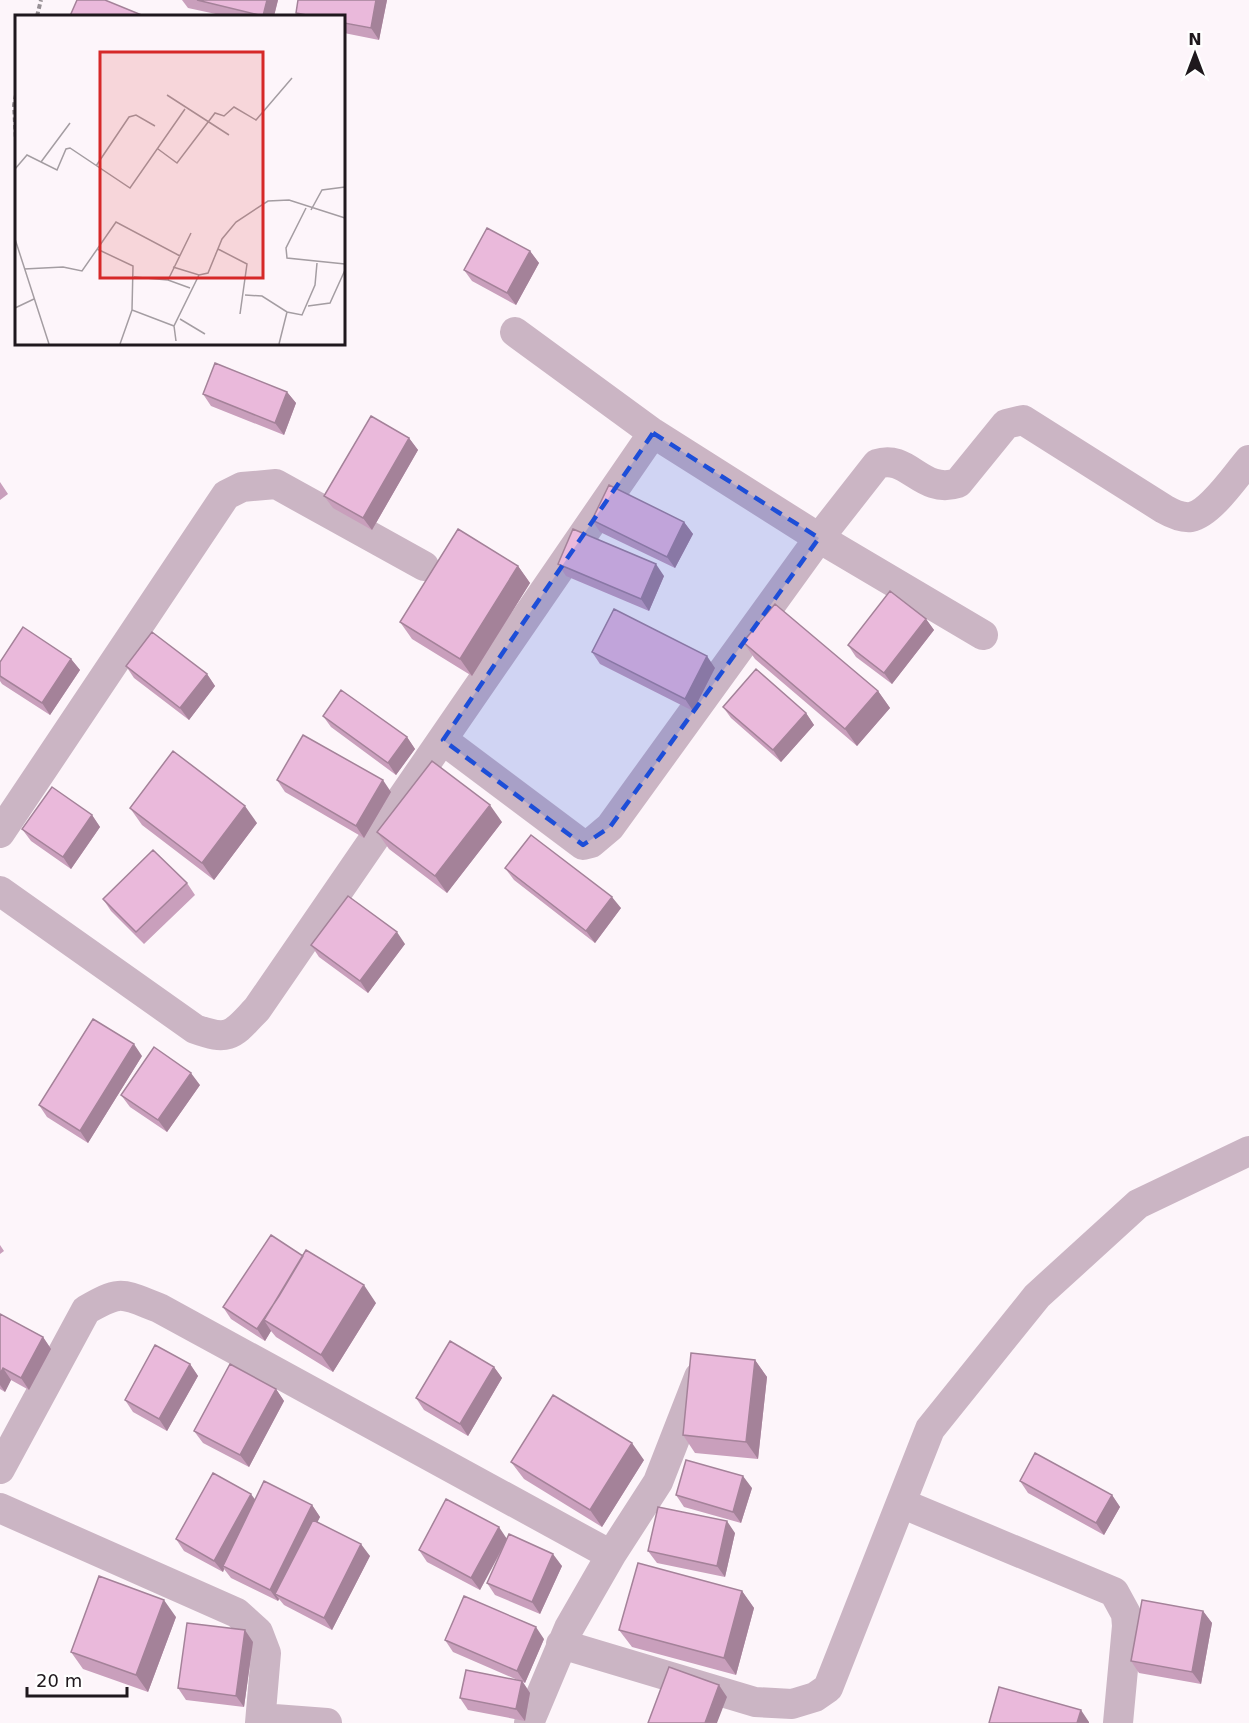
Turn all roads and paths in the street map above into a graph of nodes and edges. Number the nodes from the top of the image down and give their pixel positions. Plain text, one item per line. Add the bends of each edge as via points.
1 (42, 0) edge
2 (37, 15) edge
3 (15, 100) edge
4 (15, 123) edge
5 (515, 332) dead end
6 (653, 433) junction
7 (1249, 460) edge
8 (819, 538) junction
9 (424, 566) dead end
10 (983, 635) dead end
11 (443, 740) junction
12 (0, 833) edge
13 (0, 891) edge
14 (1249, 1151) edge
15 (699, 1377) edge
16 (0, 1469) edge
17 (901, 1503) junction
18 (0, 1508) edge
19 (611, 1555) junction
20 (561, 1644) junction
21 (748, 1712) edge
22 (260, 1721) edge
23 (327, 1723) edge
24 (529, 1723) edge
25 (1118, 1723) edge

1 - 2 path
3 - 4 path
5 - 6 street
6 - 8 street
6 - 11 street
7 - 8 street via 1214,503 1191,517 1176,515 1023,420 1006,423 958,483 936,486 897,463 877,464
8 - 10 street
8 - 11 street via 610,826 591,843 582,845
9 - 12 street via 276,484 242,486 226,495
11 - 13 street via 257,1009 232,1034 215,1037 195,1029
14 - 17 street via 1138,1204 1037,1296 930,1429
15 - 19 street via 658,1482
16 - 19 street via 86,1310 123,1294 159,1308
17 - 21 street via 828,1688 792,1704
17 - 25 street via 1114,1592 1126,1614 1127,1626
18 - 22 street via 237,1613 258,1632 266,1653
19 - 20 street
20 - 21 street
20 - 24 street
22 - 23 street

